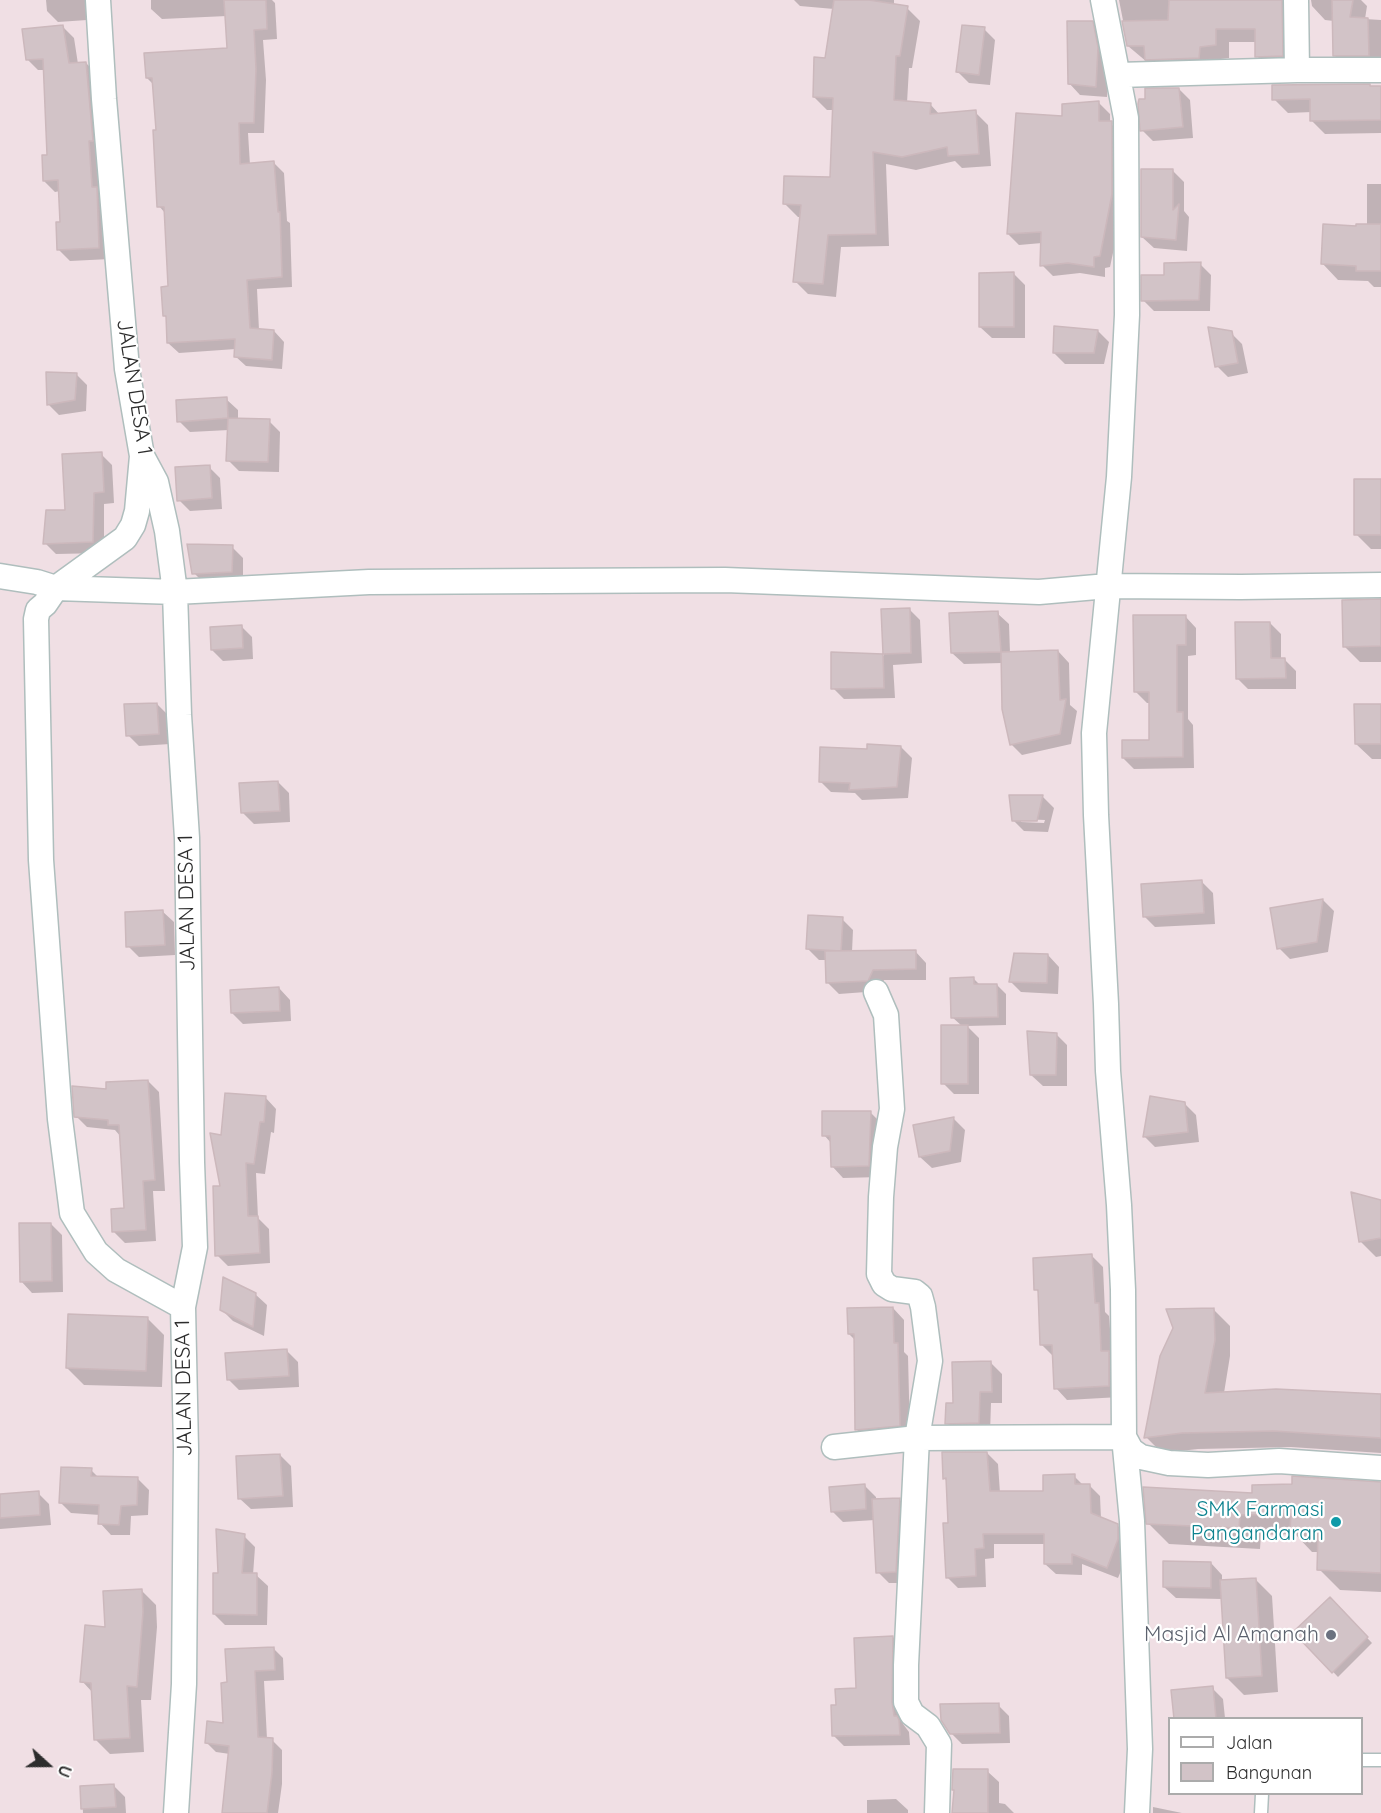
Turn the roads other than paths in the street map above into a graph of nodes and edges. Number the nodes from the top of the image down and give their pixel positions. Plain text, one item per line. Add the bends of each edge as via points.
1 (98, 0) edge
2 (1102, 0) edge
3 (1296, 0) edge
4 (1297, 70) junction
5 (1381, 70) edge
6 (1118, 75) junction
7 (142, 456) junction
8 (0, 576) edge
9 (1381, 585) edge
10 (1108, 586) junction
11 (56, 588) junction
12 (175, 592) junction
13 (876, 992) dead end
14 (183, 1307) junction
15 (1124, 1437) junction
16 (917, 1438) junction
17 (834, 1447) dead end
18 (1381, 1468) edge
19 (1363, 1760) edge
20 (1381, 1760) edge
21 (1262, 1795) edge
22 (176, 1813) edge
23 (937, 1813) edge
24 (1137, 1813) edge
25 (1261, 1813) edge

1 - 7 street, JALAN DESA 1 via 127,369
2 - 6 street
3 - 4 street
4 - 5 street
4 - 6 street
6 - 10 street via 1126,118 1127,315 1119,477
7 - 11 street via 137,511 125,538
7 - 12 street, JALAN DESA 1 via 156,482
8 - 11 street
9 - 10 street
10 - 12 street via 1039,592 725,580 404,582
10 - 15 street via 1094,733 1095,803 1122,1258
11 - 12 street
11 - 14 street via 38,610 36,619 41,860 60,1119 72,1213 96,1252 116,1270
12 - 14 street, JALAN DESA 1 via 187,838 195,1247
13 - 16 street via 886,1016 892,1109 881,1197 879,1274 892,1289 915,1292 923,1307 930,1361
14 - 22 street, JALAN DESA 1 via 184,1684
15 - 16 street
15 - 18 street via 1131,1450 1141,1457 1169,1463 1279,1461
15 - 24 street via 1137,1649
16 - 17 street
16 - 23 street via 906,1702 939,1744
19 - 20 lane
21 - 25 lane

